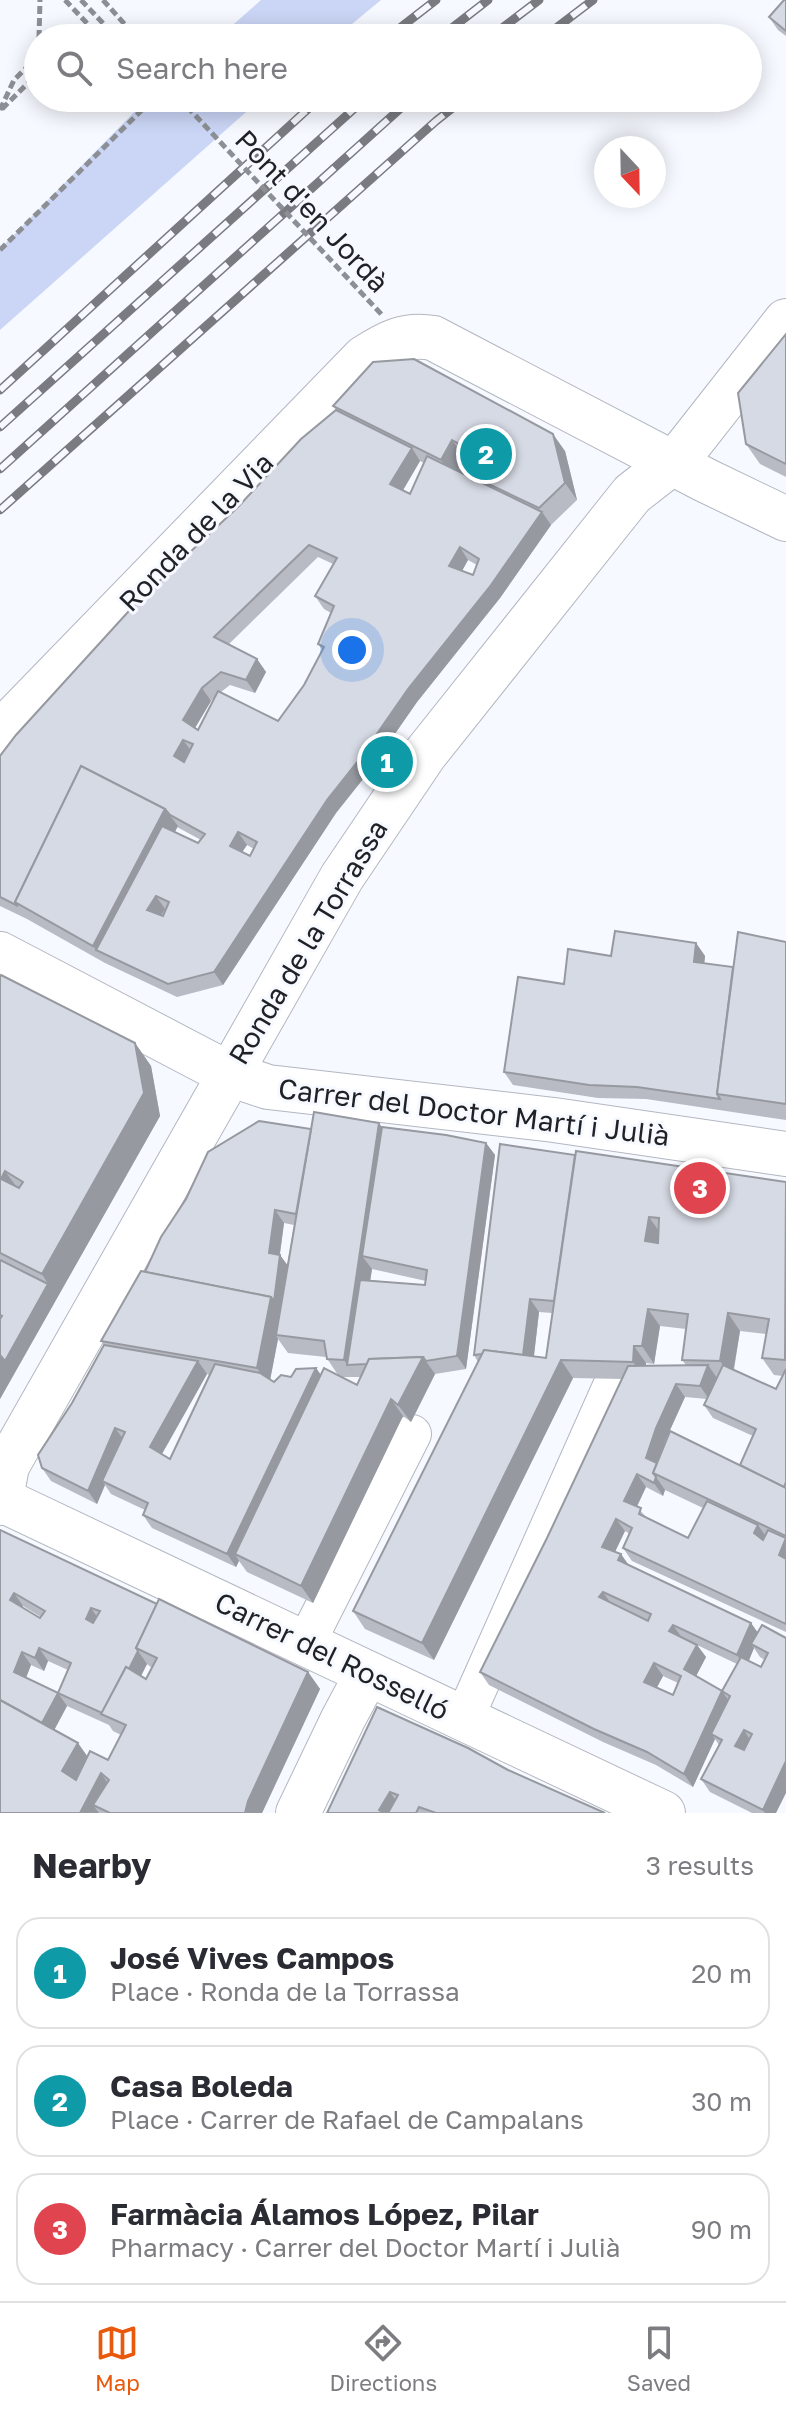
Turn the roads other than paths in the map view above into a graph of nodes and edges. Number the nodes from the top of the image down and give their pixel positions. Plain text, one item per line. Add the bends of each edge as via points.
1 (786, 321) edge
2 (673, 462) junction
3 (786, 519) edge
4 (0, 733) edge
5 (0, 954) edge
6 (229, 1074) junction
7 (786, 1154) edge
8 (613, 1384) edge
9 (412, 1434) dead end
10 (1, 1502) edge
11 (306, 1643) junction
12 (367, 1674) junction
13 (464, 1719) junction
14 (298, 1813) edge
15 (663, 1813) edge

1 - 2 street, Ronda de la Torrassa
2 - 3 street
2 - 4 street, Ronda de la Via via 433,338 391,327
2 - 6 street, Ronda de la Torrassa via 632,494 425,754 342,877
5 - 6 street, Carrer del Doctor Martí i Julià
6 - 7 street, Carrer del Doctor Martí i Julià via 268,1087
6 - 10 street, Ronda de la Torrassa via 7,1466
8 - 13 street
9 - 11 street
10 - 11 street, Carrer del Rosselló
11 - 12 street, Carrer del Rosselló
12 - 13 street, Carrer del Rosselló
12 - 14 street
13 - 15 street, Carrer del Rosselló

